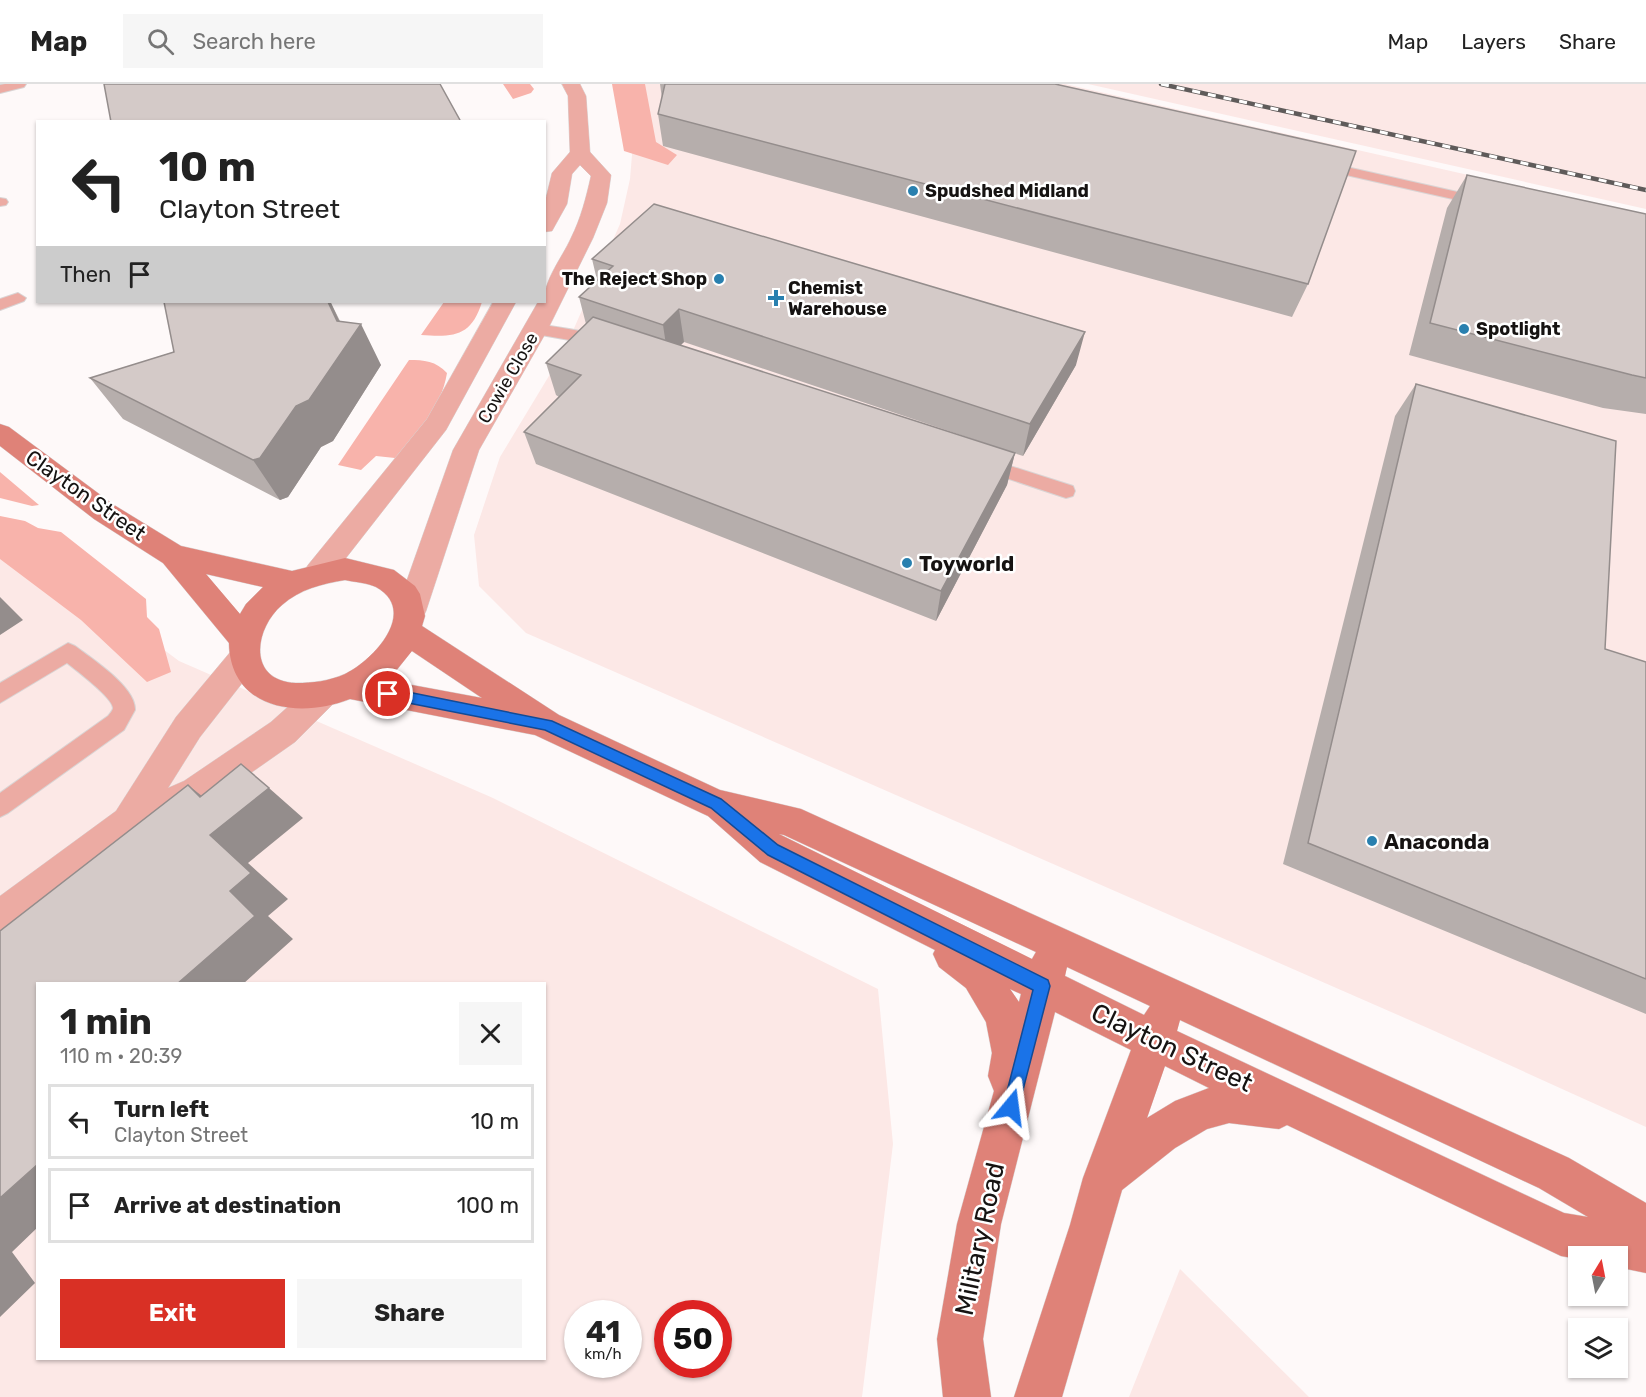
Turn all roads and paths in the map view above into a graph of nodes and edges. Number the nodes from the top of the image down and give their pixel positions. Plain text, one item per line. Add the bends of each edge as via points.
1 (20, 84) edge
2 (571, 84) edge
3 (0, 89) edge
4 (580, 153) junction
5 (1304, 161) edge
6 (1499, 206) edge
7 (546, 222) edge
8 (18, 297) dead end
9 (503, 303) edge
10 (0, 305) edge
11 (536, 329) junction
12 (620, 350) edge
13 (0, 433) edge
14 (965, 458) edge
15 (1066, 491) dead end
16 (173, 555) junction
17 (306, 578) junction
18 (409, 622) junction
19 (243, 649) junction
20 (337, 691) junction
21 (0, 694) edge
22 (547, 725) junction
23 (716, 804) junction
24 (0, 806) edge
25 (128, 822) junction
26 (901, 916) junction
27 (0, 918) edge
28 (1055, 944) junction
29 (1042, 986) junction
30 (1169, 996) junction
31 (1153, 1040) junction
32 (1302, 1110) junction
33 (995, 1164) junction
34 (1104, 1178) junction
35 (1646, 1227) edge
36 (1646, 1251) edge
37 (967, 1397) edge
38 (1038, 1397) edge

1 - 3 lane
2 - 4 street via 577,96
4 - 7 street via 562,173 556,204
4 - 11 street, Cowie Close via 601,176 596,203
5 - 6 lane
8 - 10 lane
9 - 17 street, Cowie Close via 437,424
11 - 12 lane via 578,336
11 - 18 street, Cowie Close via 466,450
13 - 16 main road, Clayton Street via 104,512
14 - 15 lane
16 - 17 main road, Clayton Street
16 - 19 main road, Clayton Street
17 - 18 main road via 345,569 370,570 390,579 404,593
17 - 19 main road via 270,598 253,618
18 - 20 main road via 396,652 377,671
18 - 22 main road, Clayton Street
19 - 20 main road via 252,677 270,690 294,696
19 - 25 street
20 - 22 main road, Clayton Street
20 - 25 street via 196,792
21 - 24 lane via 68,652 119,696 124,706 116,723
22 - 23 main road, Clayton Street
23 - 26 main road, Clayton Street via 773,850
23 - 28 main road, Clayton Street via 789,820
25 - 27 street
26 - 29 main road, Clayton Street
26 - 33 main road via 980,975 1005,1016 1012,1053
28 - 29 main road, Military Road
28 - 30 main road, Clayton Street
29 - 31 main road, Clayton Street
29 - 33 main road, Military Road
30 - 31 main road
30 - 35 main road, Clayton Street via 1554,1173
31 - 32 main road, Clayton Street
31 - 34 main road
32 - 34 main road via 1225,1103 1183,1119
32 - 36 main road, Clayton Street via 1561,1234
33 - 37 main road, Military Road via 979,1224 960,1339
34 - 38 main road

